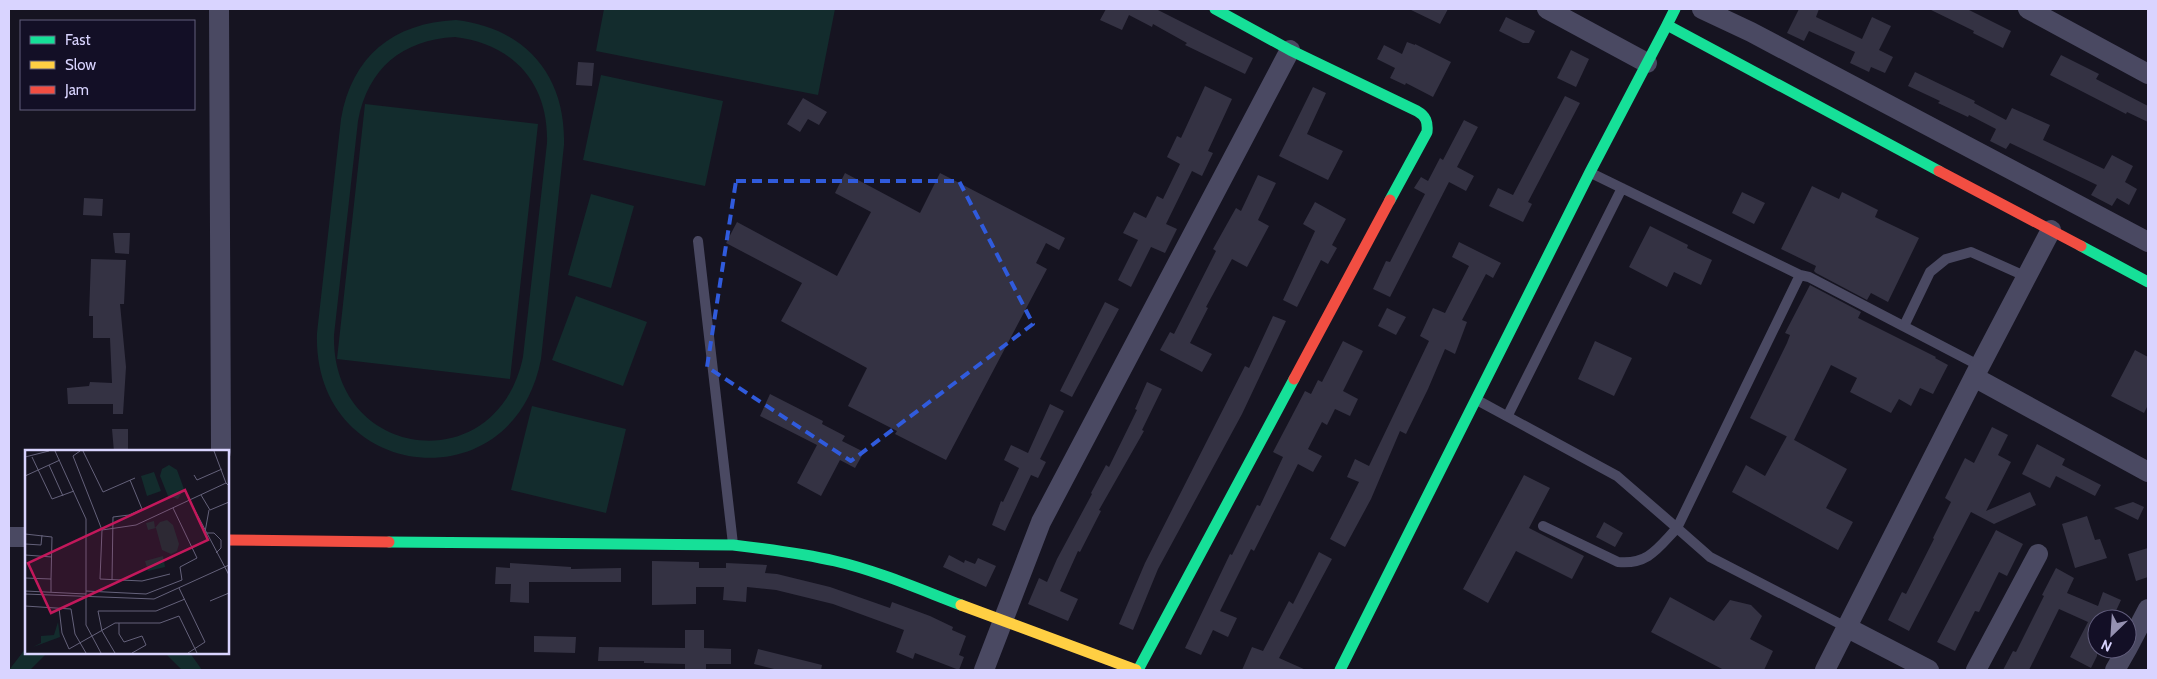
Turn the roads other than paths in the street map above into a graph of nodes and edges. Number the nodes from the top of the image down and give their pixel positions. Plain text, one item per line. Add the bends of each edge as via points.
1 (219, 9) edge
2 (1215, 9) edge
3 (1547, 9) edge
4 (1675, 9) edge
5 (1702, 9) edge
6 (2033, 10) edge
7 (1667, 25) junction
8 (1290, 50) junction
9 (1648, 63) junction
10 (2148, 74) edge
11 (1590, 172) junction
12 (1622, 188) junction
13 (2051, 230) junction
14 (2148, 240) edge
15 (698, 241) dead end
16 (1800, 275) junction
17 (2027, 277) junction
18 (2148, 282) edge
19 (1904, 326) junction
20 (1977, 372) junction
21 (1476, 399) junction
22 (1508, 416) junction
23 (221, 450) edge
24 (2148, 472) edge
25 (1542, 526) dead end
26 (1677, 528) junction
27 (9, 536) edge
28 (25, 537) edge
29 (229, 540) edge
30 (733, 544) junction
31 (2038, 554) dead end
32 (2148, 609) edge
33 (1002, 621) junction
34 (1846, 627) junction
35 (2137, 630) edge
36 (2121, 659) edge
37 (984, 670) edge
38 (1137, 670) edge
39 (1340, 670) edge
40 (1825, 670) edge
41 (1929, 670) edge
42 (1976, 670) edge
43 (2115, 670) edge

1 - 23 street
2 - 8 street
3 - 9 street
4 - 7 street
5 - 14 street
6 - 10 street
7 - 9 street
7 - 13 street
8 - 33 street via 1041,522
8 - 38 street via 1424,115 1428,123 1427,132
9 - 11 street
11 - 12 lane
11 - 21 street
12 - 16 lane
12 - 22 lane
13 - 17 street
13 - 18 street
15 - 30 lane
16 - 19 lane via 1809,276
16 - 26 lane
17 - 19 lane via 1971,252 1946,259 1930,272
17 - 20 street
19 - 20 lane
20 - 24 street
20 - 34 street
21 - 22 lane
21 - 39 street
22 - 26 lane via 1617,476
25 - 26 lane via 1618,562 1631,563 1649,557
26 - 34 lane via 1710,557
27 - 28 street
29 - 30 street
30 - 33 street via 836,561 897,580
31 - 42 street
32 - 35 street
33 - 37 street
33 - 38 street
34 - 40 street
34 - 41 street
36 - 43 street

